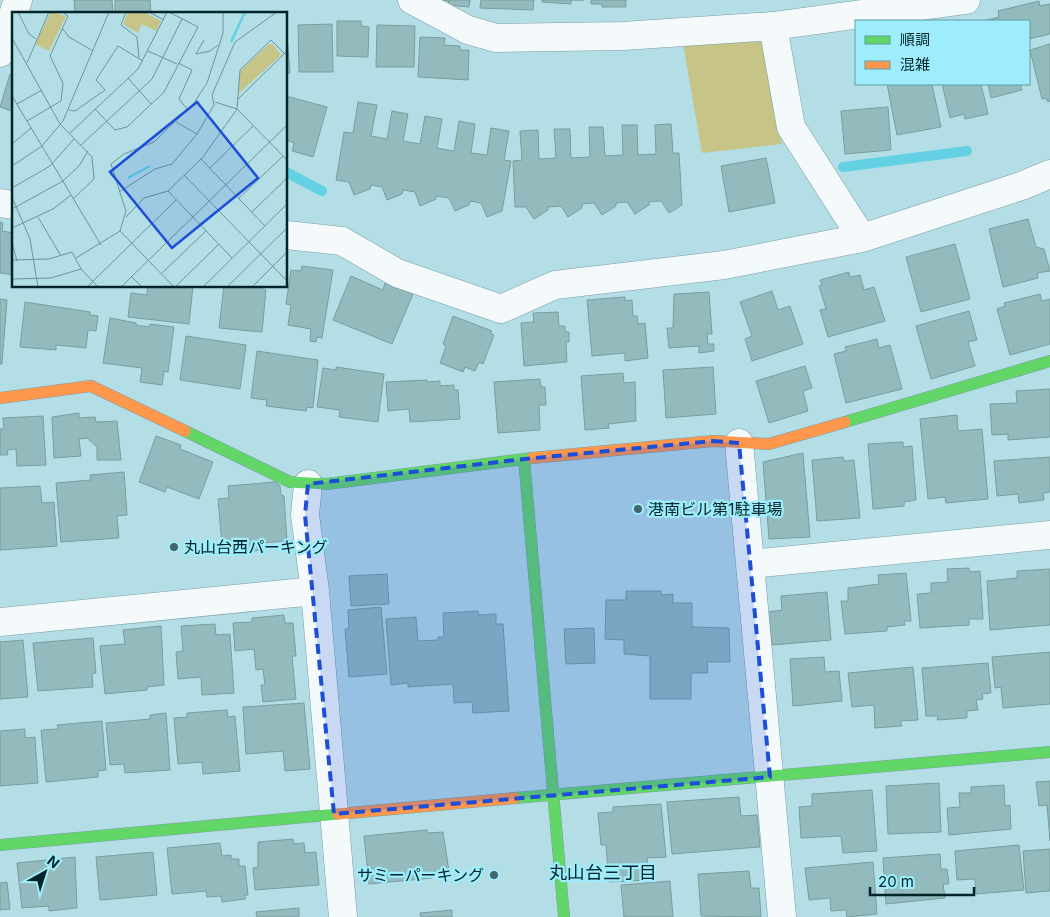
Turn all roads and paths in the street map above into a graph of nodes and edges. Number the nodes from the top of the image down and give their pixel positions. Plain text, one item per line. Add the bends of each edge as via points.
1 (18, 0) edge
2 (412, 0) edge
3 (966, 0) edge
4 (931, 3) edge
5 (14, 12) edge
6 (12, 18) edge
7 (773, 26) junction
8 (0, 53) edge
9 (1050, 174) edge
10 (288, 235) edge
11 (862, 238) junction
12 (1050, 361) edge
13 (0, 398) edge
14 (739, 443) junction
15 (524, 459) junction
16 (308, 484) junction
17 (1050, 535) edge
18 (750, 564) junction
19 (315, 591) junction
20 (0, 622) edge
21 (1050, 752) edge
22 (770, 777) junction
23 (553, 795) junction
24 (334, 814) junction
25 (0, 846) edge
26 (343, 917) edge
27 (564, 917) edge
28 (782, 917) edge

1 - 5 street
2 - 7 street via 468,30 496,38 623,36
3 - 4 street
4 - 7 street
6 - 8 street
7 - 11 street via 790,127
9 - 11 street
10 - 11 street via 342,241 397,273 501,309 554,285 724,265
12 - 14 street via 769,444
13 - 16 street via 91,386 290,482
14 - 15 street via 713,441
14 - 18 street
15 - 16 street
15 - 23 street
16 - 19 street via 305,515
17 - 18 street
18 - 22 street
19 - 20 street
19 - 24 street
21 - 22 street
22 - 23 street
22 - 28 street
23 - 24 street
23 - 27 street
24 - 25 street
24 - 26 street

